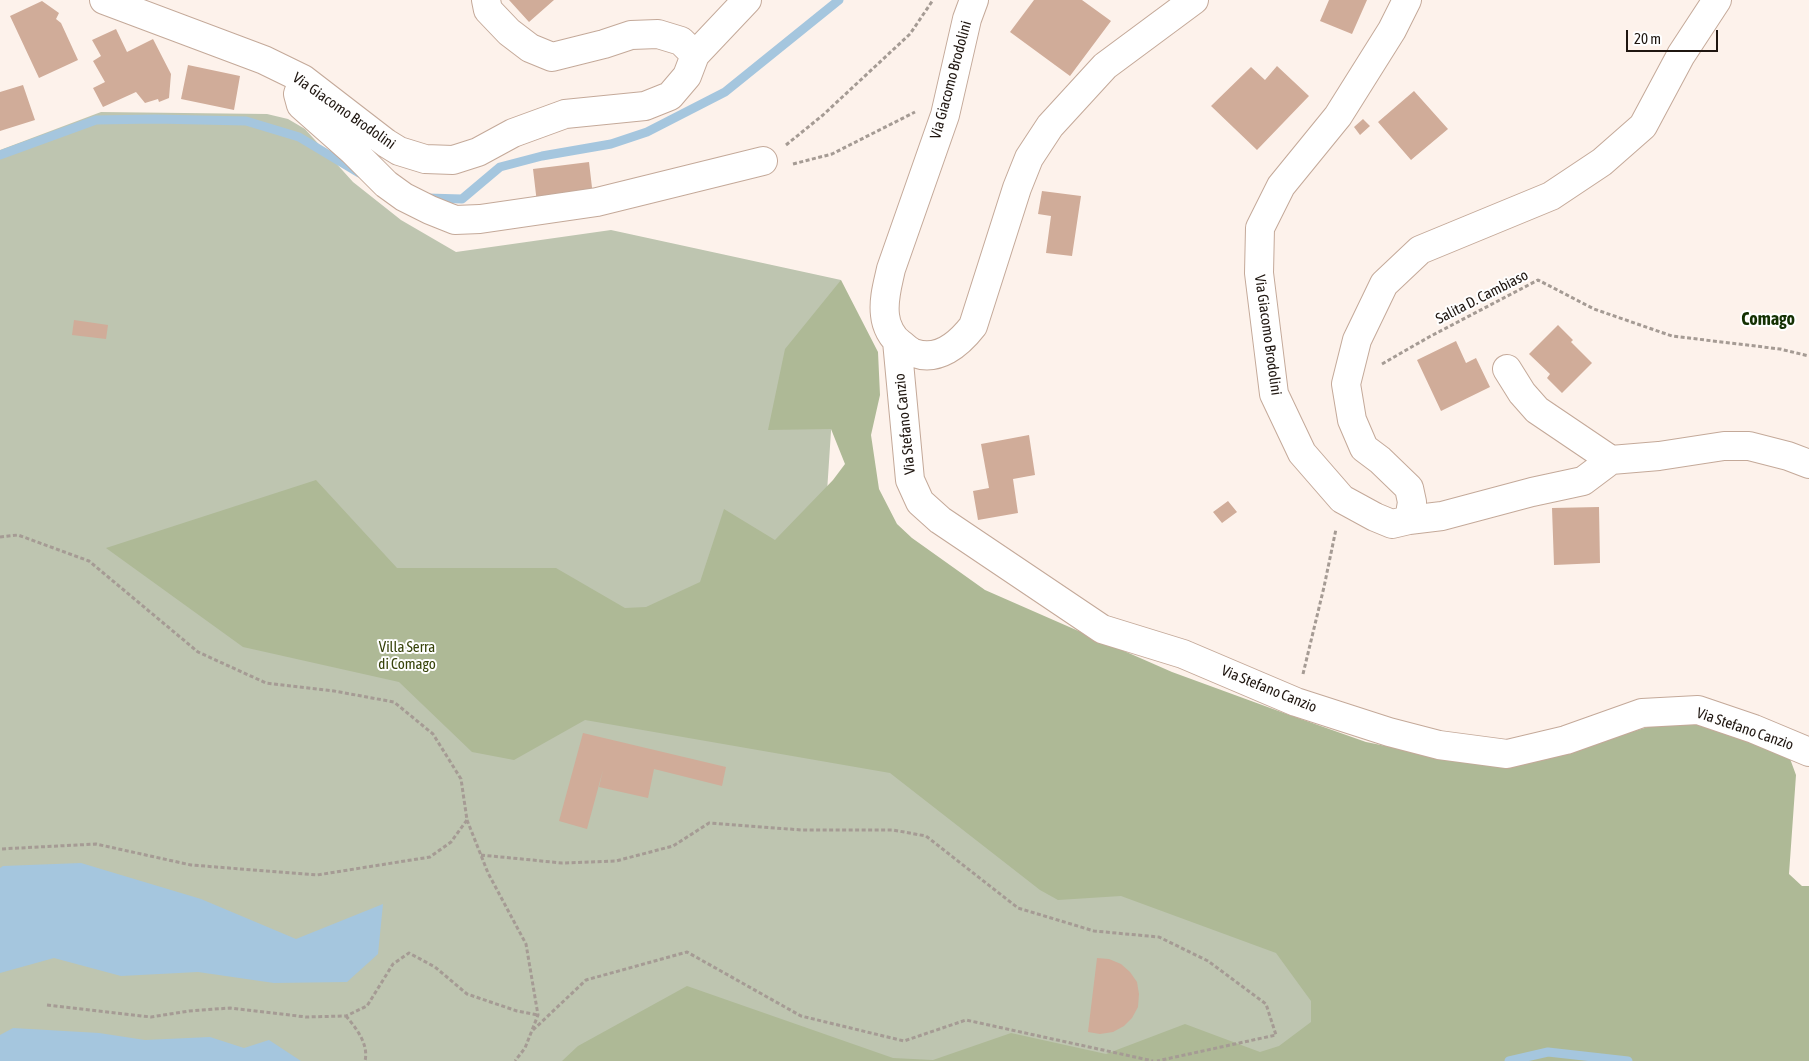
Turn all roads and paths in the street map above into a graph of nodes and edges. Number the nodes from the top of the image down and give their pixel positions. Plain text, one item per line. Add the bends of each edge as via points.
1 (104, 0) edge
2 (486, 0) edge
3 (747, 0) edge
4 (933, 0) edge
5 (974, 0) edge
6 (1194, 0) edge
7 (1407, 0) edge
8 (1717, 0) edge
9 (695, 55) junction
10 (303, 79) junction
11 (944, 114) junction
12 (763, 161) junction
13 (897, 341) junction
14 (1809, 356) edge
15 (1508, 369) dead end
16 (1346, 384) junction
17 (1611, 460) junction
18 (1809, 464) edge
19 (1342, 500) junction
20 (1409, 520) junction
21 (0, 537) edge
22 (1296, 702) junction
23 (1809, 752) edge
24 (467, 820) junction
25 (0, 849) edge
26 (481, 855) junction
27 (47, 1005) dead end
28 (538, 1015) junction
29 (346, 1016) junction
30 (532, 1030) junction
31 (365, 1061) edge
32 (516, 1061) edge
33 (1153, 1061) edge
34 (1157, 1061) edge

1 - 10 street, Via Giacomo Brodolini via 264,60
2 - 9 street via 488,10 509,32 530,48 552,57 631,35 658,34 681,41
3 - 9 street, Via Giacomo Brodolini
4 - 12 path via 910,34 801,134
5 - 11 street, Via Giacomo Brodolini
6 - 13 street via 1105,66 1045,134 1029,158 1017,188 973,326 963,339 931,356 914,353
7 - 19 street, Via Giacomo Brodolini via 1338,116 1281,186 1260,228 1259,273 1274,394 1302,453
8 - 16 street via 1681,55 1643,126 1602,162 1551,196 1420,250 1384,284 1357,340
9 - 10 street, Via Giacomo Brodolini via 687,76 670,96 645,106 565,114 453,160 425,159 399,151
10 - 12 street via 298,94 301,105 386,184 412,201 455,220 480,220 597,202
11 - 12 path via 920,110 832,154 787,166
11 - 13 street, Via Giacomo Brodolini via 886,290 885,315
13 - 22 street, Via Stefano Canzio via 910,480 920,502 940,520 1102,629 1182,654
14 - 16 path, Salita D. Cambiaso via 1780,349 1672,336 1594,310 1538,280
15 - 17 street via 1537,410
16 - 20 street via 1352,420 1364,448 1409,488 1412,502
17 - 18 street via 1724,446 1749,446
17 - 20 street, Via Giacomo Brodolini via 1583,481 1442,516
19 - 20 street, Via Giacomo Brodolini via 1392,524
19 - 22 path
21 - 24 path via 18,535 89,561 198,652 266,684 334,691 394,702 433,734 461,779
22 - 23 street, Via Stefano Canzio via 1389,732 1439,744 1507,754 1566,740 1642,713 1698,710
24 - 25 path via 451,842 430,857 317,875 191,865 96,844
24 - 26 path
26 - 28 path via 526,944
26 - 34 path via 562,863 616,861 674,846 709,823 802,830 893,830 926,836 1018,908 1094,932 1159,937 1208,961 1266,1004 1276,1035
27 - 29 path via 151,1017 189,1010 230,1008 306,1017
28 - 29 path via 467,994 435,967 409,953 393,964 367,1006
28 - 30 path
29 - 31 path via 360,1031
30 - 32 path
30 - 33 path via 586,980 687,952 801,1016 904,1041 966,1020

